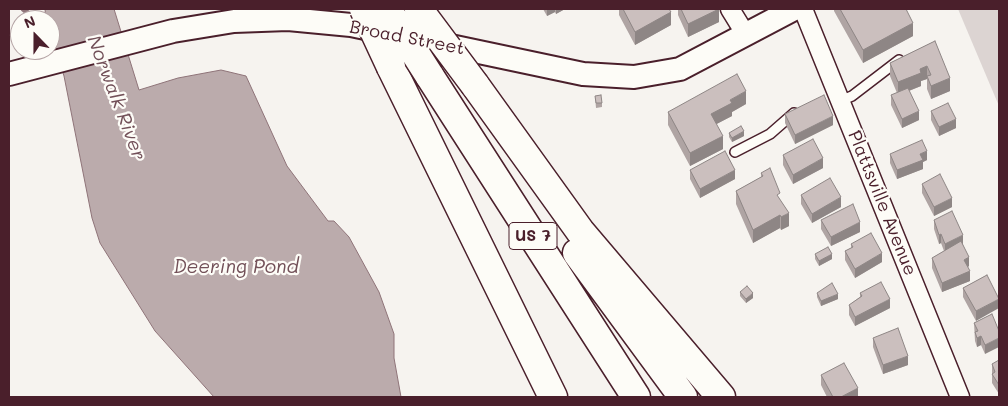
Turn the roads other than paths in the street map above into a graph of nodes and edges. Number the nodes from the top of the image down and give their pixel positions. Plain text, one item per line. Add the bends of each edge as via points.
1 (364, 9) edge
2 (387, 9) edge
3 (730, 9) edge
4 (794, 9) edge
5 (803, 9) edge
6 (418, 10) edge
7 (746, 35) junction
8 (908, 55) edge
9 (9, 74) edge
10 (470, 84) junction
11 (835, 96) junction
12 (805, 107) edge
13 (735, 152) dead end
14 (553, 397) edge
15 (636, 397) edge
16 (683, 397) edge
17 (721, 397) edge
18 (960, 397) edge

1 - 14 highway, bridge
2 - 15 highway, US 7, bridge
3 - 7 street
4 - 7 street, Broad Street
5 - 11 street, Plattsville Avenue
6 - 10 highway, US 7, bridge
7 - 9 street, Broad Street via 680,69 634,76 584,74 351,25 288,19 234,22 173,31
8 - 11 lane via 852,96
10 - 16 highway, US 7 via 557,226
10 - 17 highway via 580,231
11 - 18 street, Plattsville Avenue
12 - 13 lane via 789,115 770,134

